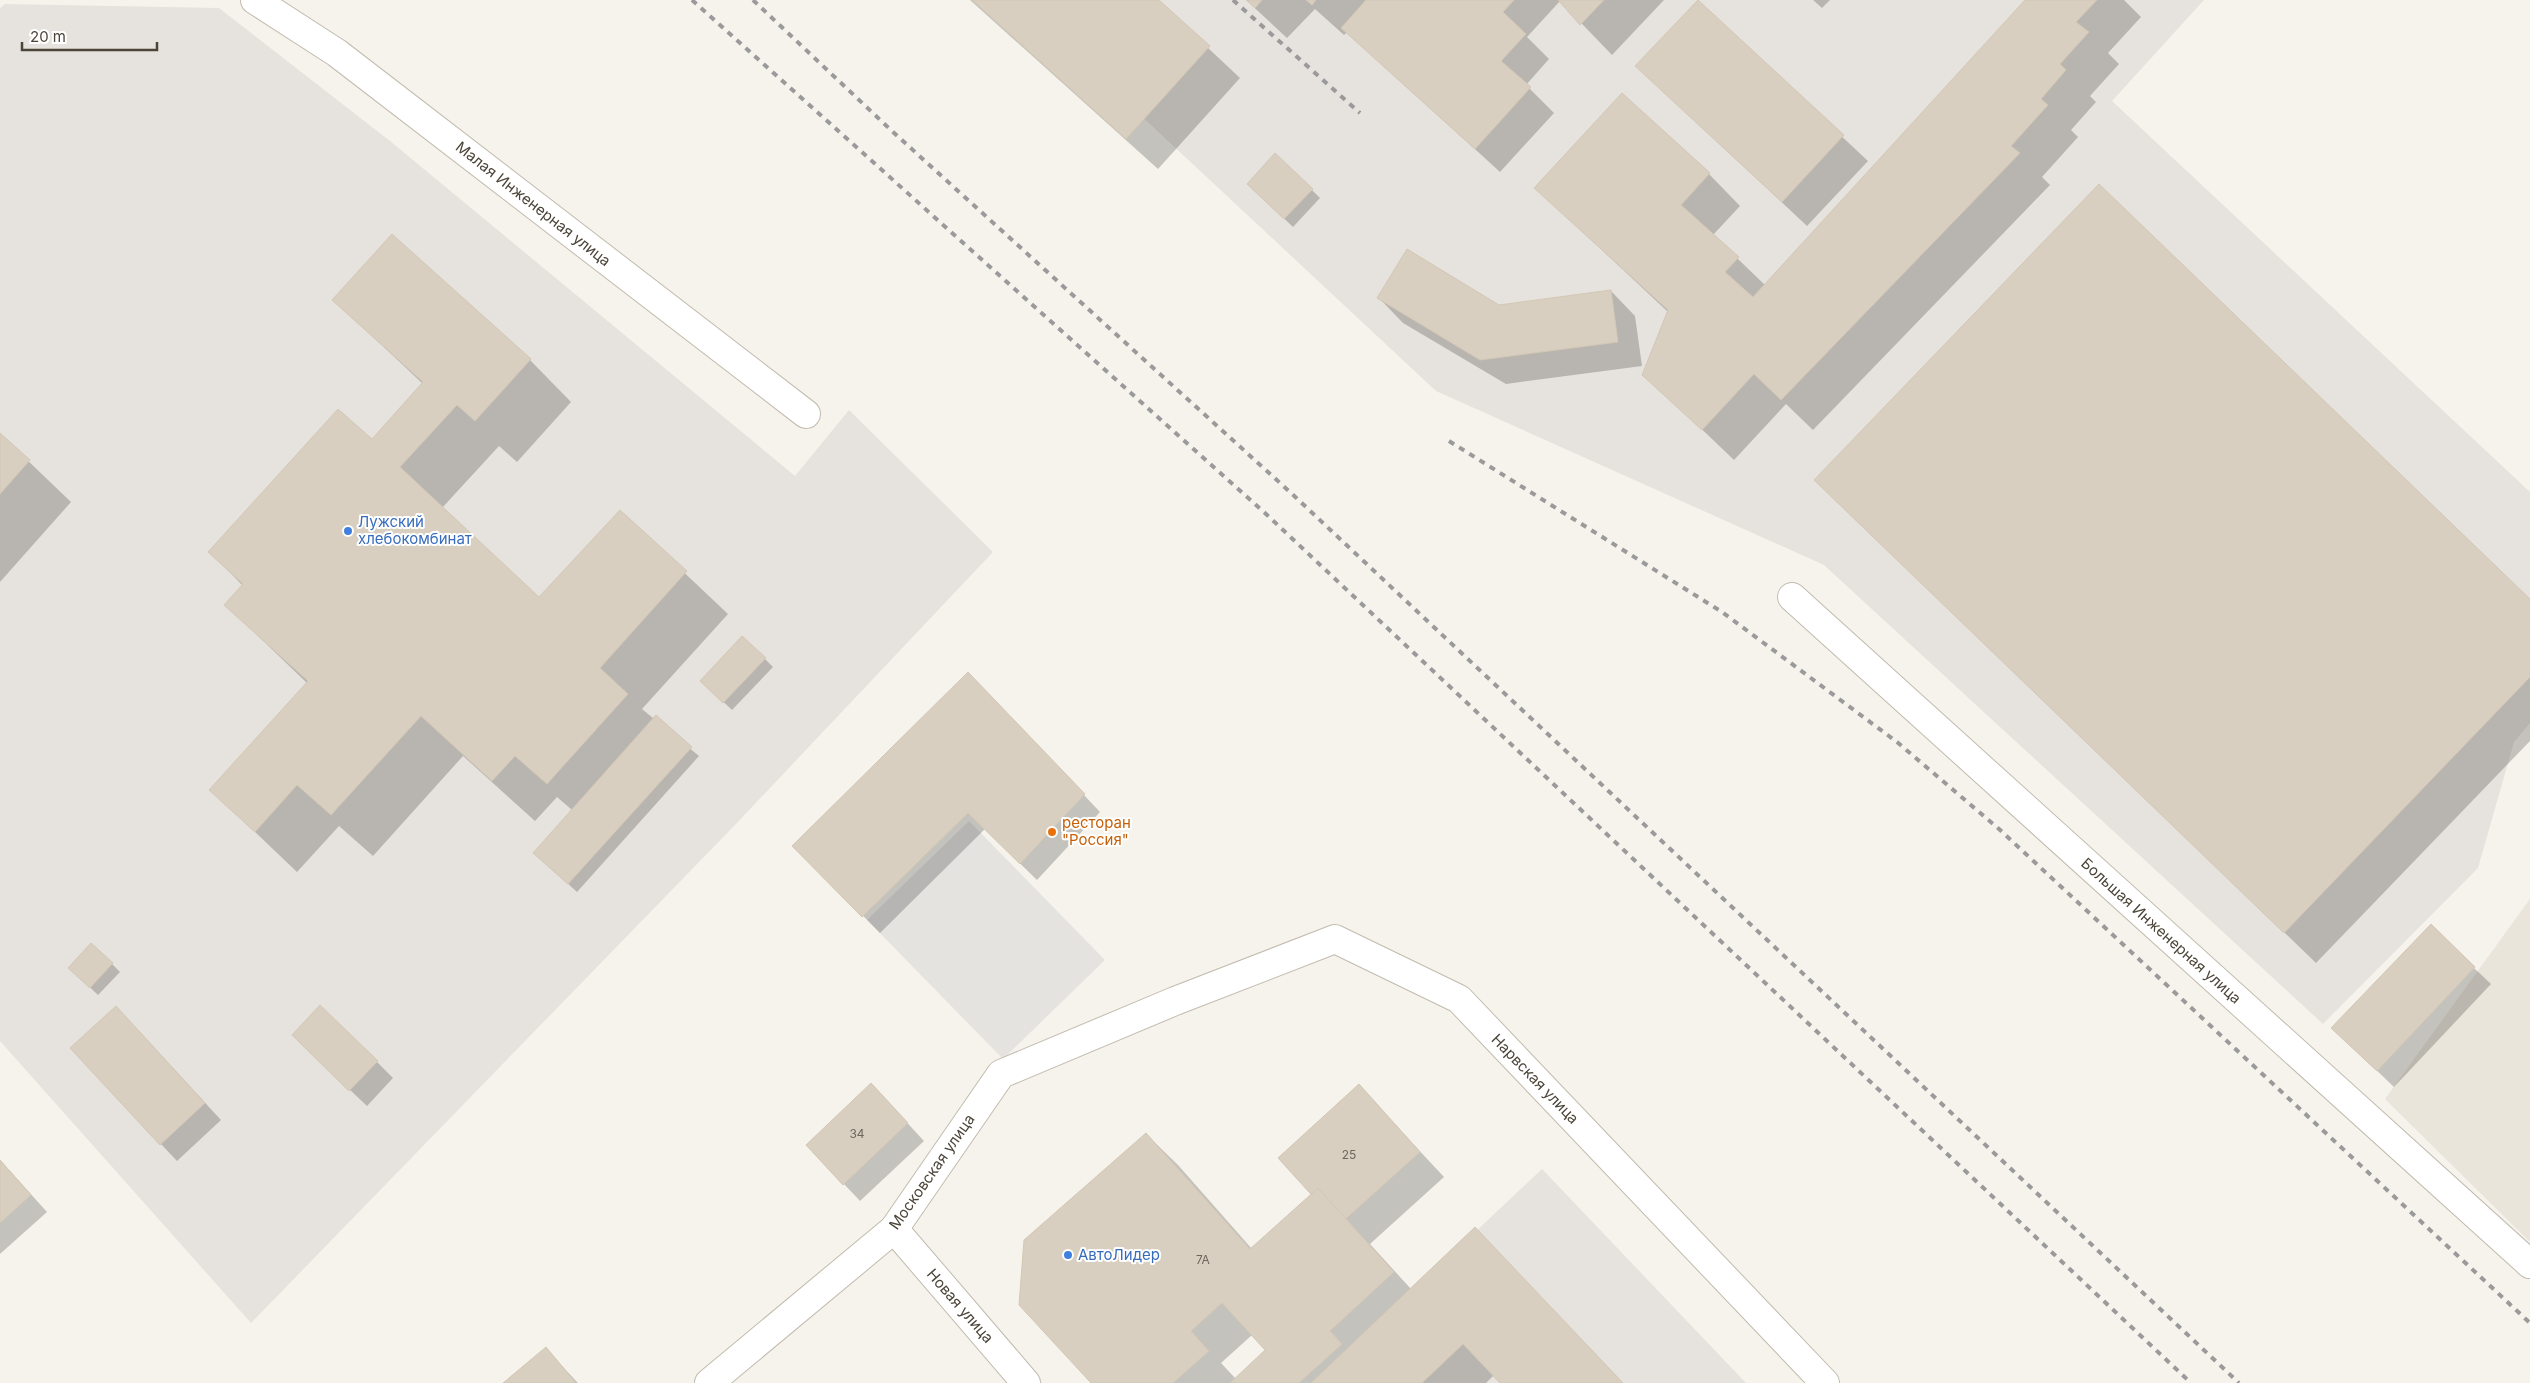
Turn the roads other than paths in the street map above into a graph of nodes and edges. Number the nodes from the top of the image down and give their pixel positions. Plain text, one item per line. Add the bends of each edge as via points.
1 (255, 0) edge
2 (806, 414) dead end
3 (1792, 597) dead end
4 (1175, 1001) joint
5 (894, 1229) junction
6 (2530, 1264) edge
7 (709, 1383) edge
8 (1026, 1383) edge
9 (1825, 1383) edge

1 - 2 street, Малая Инженерная улица via 337,53
3 - 6 street, Большая Инженерная улица
4 - 5 street, Московская улица via 1001,1074
4 - 9 street, Нарвская улица via 1335,940 1459,999
5 - 7 street, Московская улица
5 - 8 street, Новая улица

